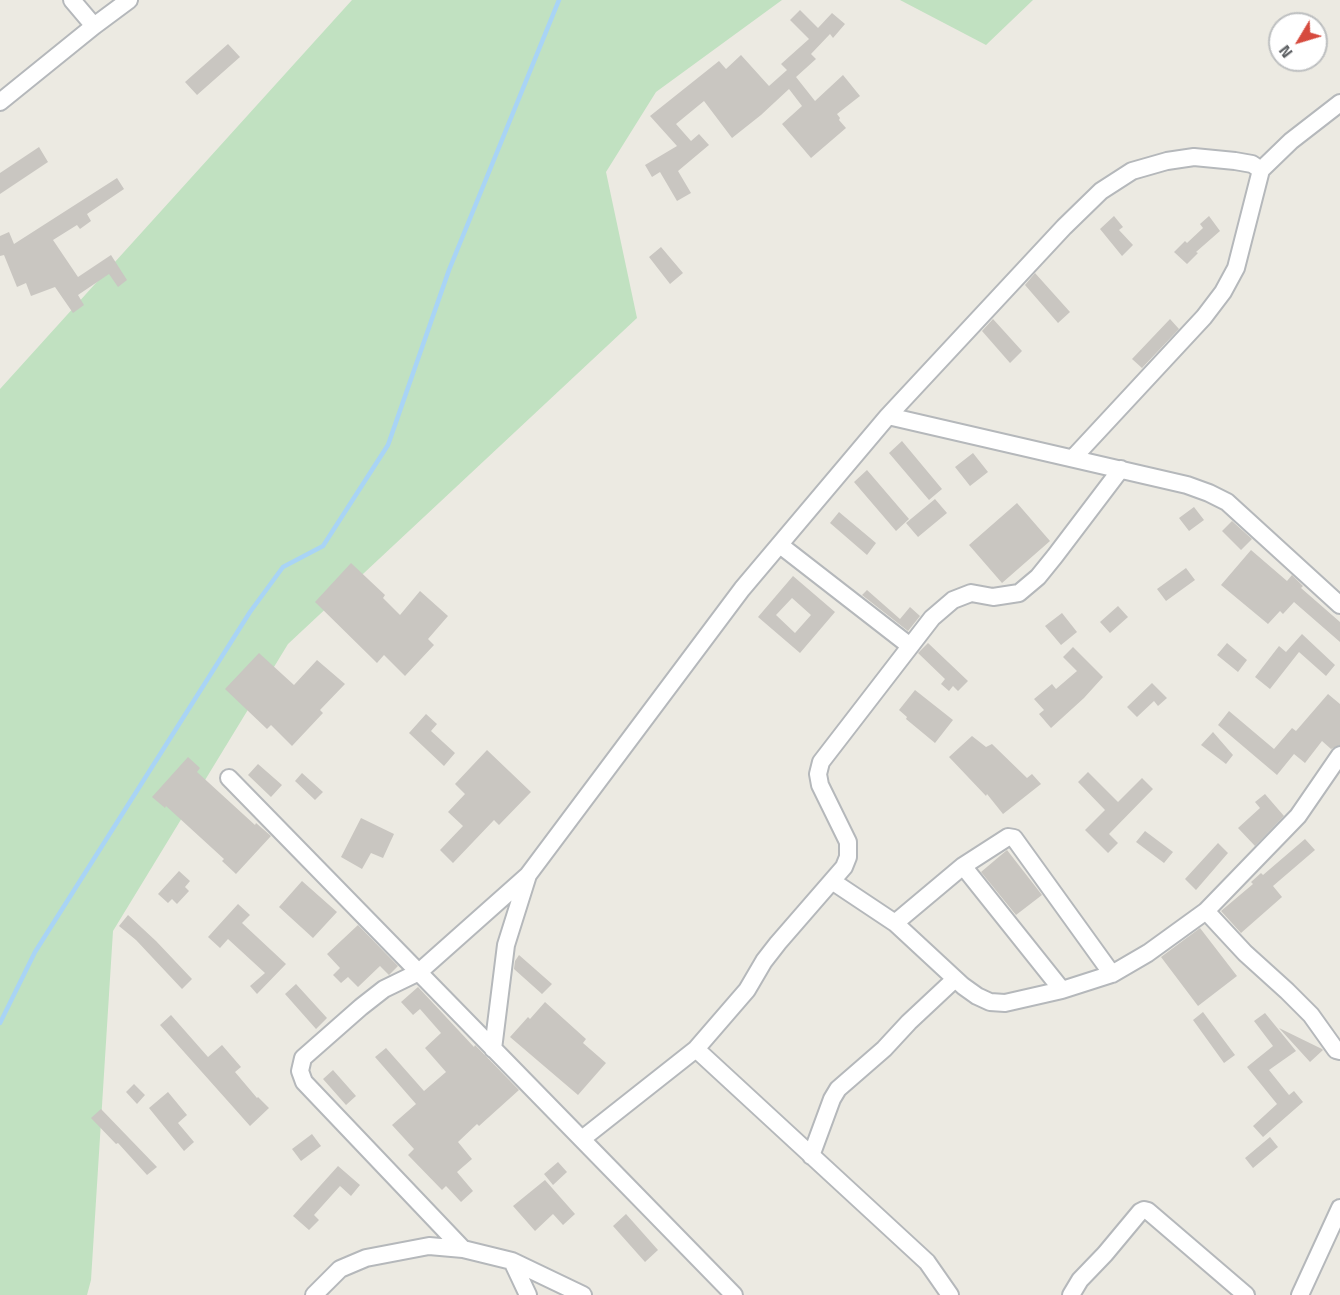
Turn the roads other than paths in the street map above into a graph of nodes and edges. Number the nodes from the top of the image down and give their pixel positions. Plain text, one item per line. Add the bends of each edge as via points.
1 (72, 0) edge
2 (129, 0) edge
3 (93, 26) junction
4 (0, 102) edge
5 (1340, 103) edge
6 (1262, 170) junction
7 (888, 416) junction
8 (1073, 458) junction
9 (1120, 469) junction
10 (780, 545) junction
11 (1316, 582) junction
12 (1340, 589) edge
13 (1340, 605) edge
14 (910, 646) junction
15 (1340, 755) edge
16 (229, 778) dead end
17 (963, 866) junction
18 (528, 875) junction
19 (832, 881) junction
20 (1206, 911) junction
21 (895, 923) junction
22 (418, 972) junction
23 (1112, 974) junction
24 (955, 979) junction
25 (1062, 990) junction
26 (494, 1049) junction
27 (696, 1049) junction
28 (1340, 1051) edge
29 (582, 1139) junction
30 (811, 1156) junction
31 (1340, 1208) edge
32 (463, 1249) junction
33 (512, 1261) junction
34 (314, 1295) edge
35 (528, 1295) edge
36 (583, 1295) edge
37 (734, 1295) edge
38 (950, 1295) edge
39 (1071, 1295) edge
40 (1245, 1295) edge
41 (1300, 1295) edge

1 - 3 street
2 - 3 street
3 - 4 street
5 - 6 street via 1291,141
6 - 7 street via 1235,161 1194,157 1167,160 1132,171 1101,191
6 - 8 street via 1236,268 1224,292
7 - 8 street
7 - 10 street
8 - 9 street
9 - 11 street via 1187,485 1227,502
9 - 14 street via 1038,577 1019,593 993,597 971,593 953,600 932,618
10 - 14 street
10 - 18 street via 742,589
11 - 12 street
11 - 13 street
14 - 19 street via 821,762 820,785 848,842 844,867
15 - 20 street via 1298,816
16 - 22 street
17 - 21 street
17 - 23 street via 1008,837 1014,838
17 - 25 street
18 - 22 street
18 - 26 street via 506,945
19 - 21 street
19 - 27 street
20 - 23 street
20 - 28 street via 1311,1015
21 - 24 street
22 - 26 street
22 - 32 street via 384,989 361,1007 303,1058 300,1071 304,1082
23 - 25 street
24 - 25 street via 977,996 997,1003
24 - 30 street via 838,1089
26 - 29 street
27 - 29 street
27 - 30 street
29 - 37 street
30 - 38 street via 927,1262
31 - 41 street
32 - 33 street
32 - 34 street via 429,1246 366,1258 340,1269
33 - 35 street
33 - 36 street
39 - 40 street via 1144,1210

